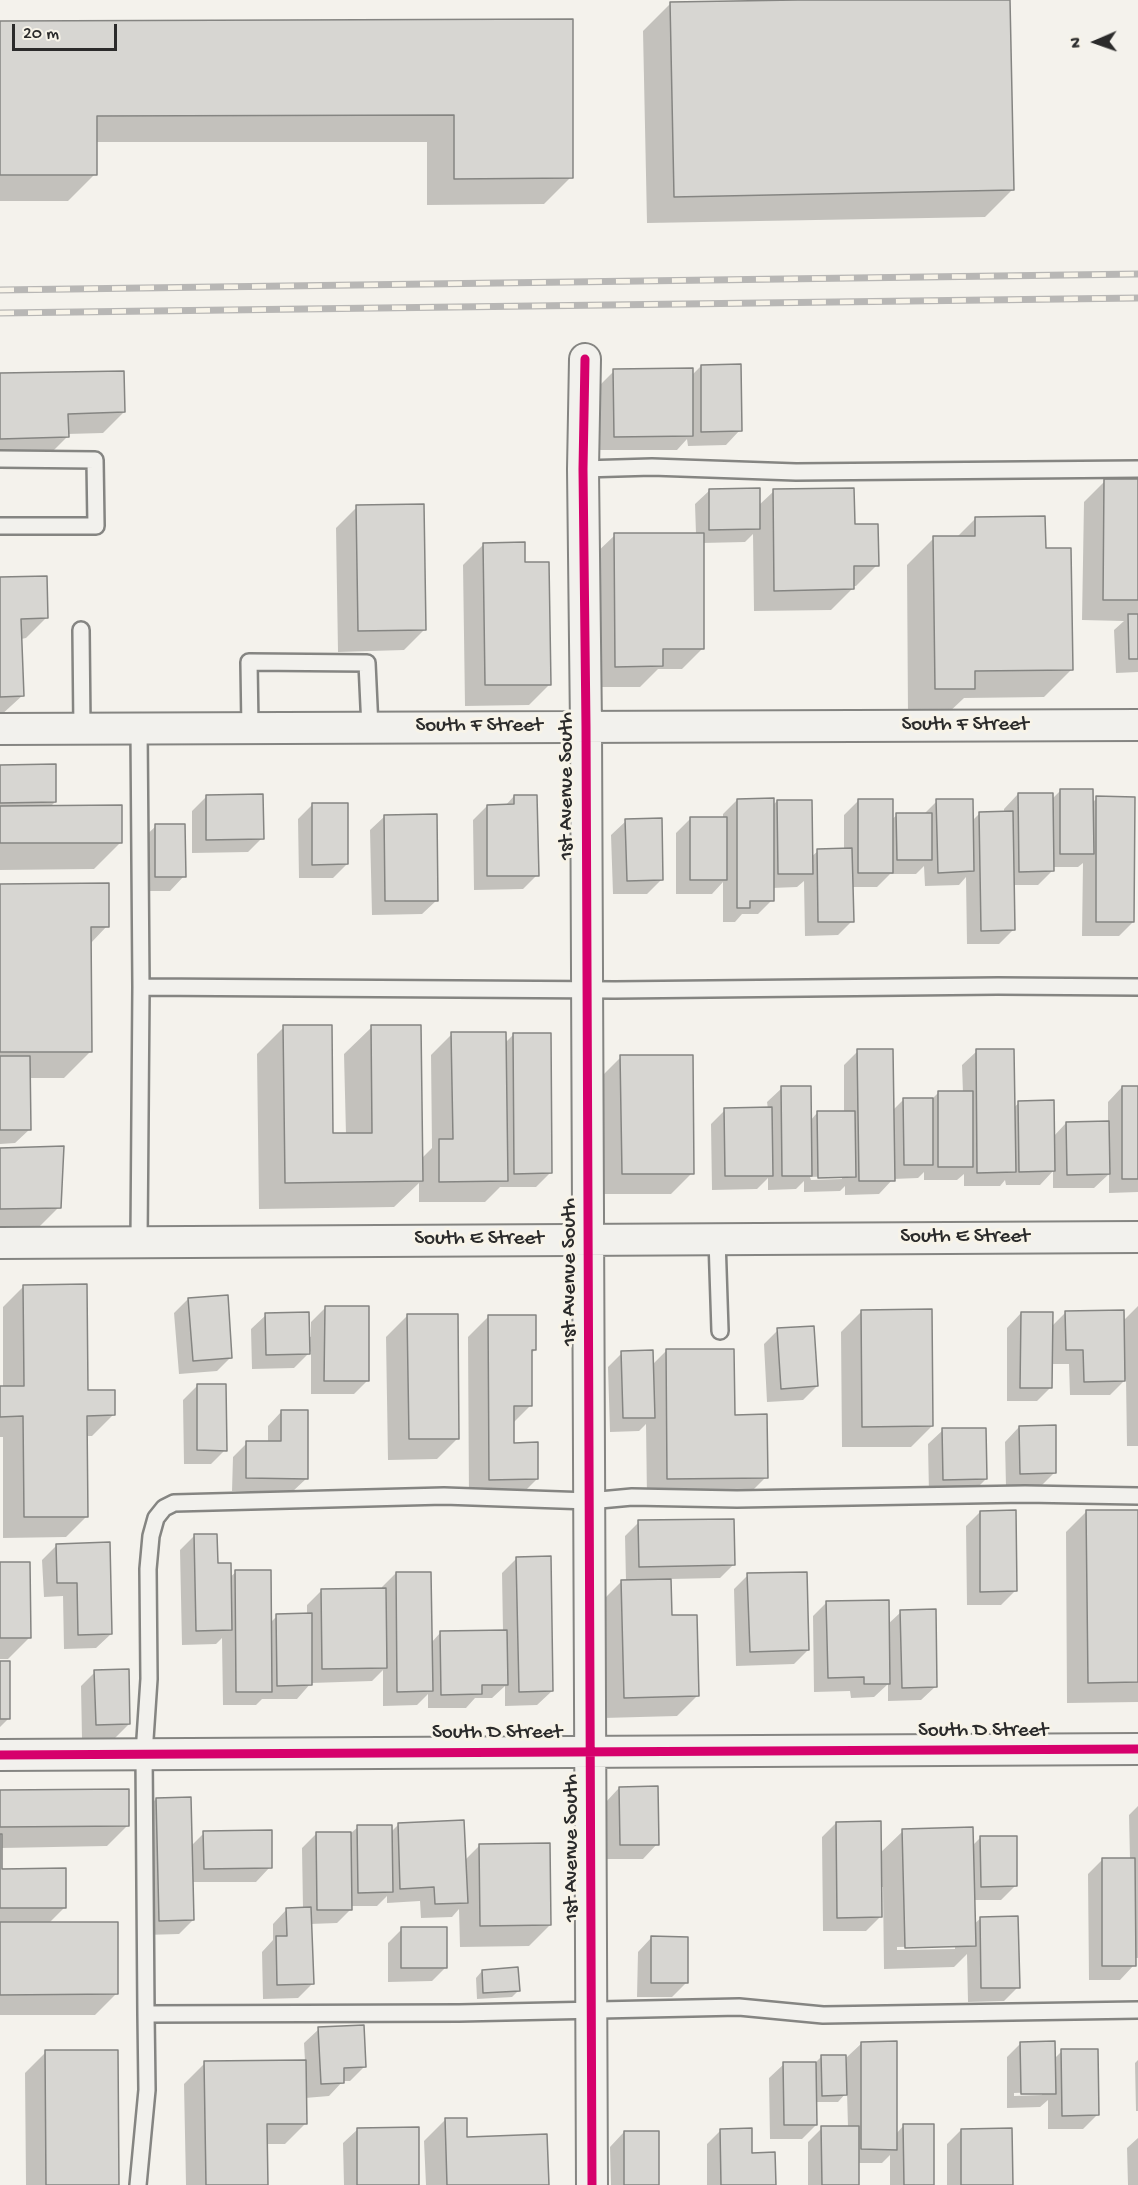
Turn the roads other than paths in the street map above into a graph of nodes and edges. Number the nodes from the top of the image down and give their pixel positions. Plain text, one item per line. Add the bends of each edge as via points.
1 (585, 359) dead end
2 (0, 459) edge
3 (583, 469) junction
4 (1138, 469) edge
5 (0, 526) edge
6 (81, 630) dead end
7 (1138, 725) edge
8 (586, 727) junction
9 (139, 728) junction
10 (250, 728) junction
11 (370, 728) junction
12 (0, 729) edge
13 (82, 729) junction
14 (141, 987) junction
15 (1138, 987) edge
16 (587, 990) junction
17 (1138, 1237) edge
18 (588, 1239) junction
19 (717, 1239) junction
20 (139, 1241) junction
21 (0, 1243) edge
22 (720, 1331) dead end
23 (1138, 1496) edge
24 (590, 1501) junction
25 (1138, 1749) edge
26 (591, 1751) junction
27 (144, 1754) junction
28 (0, 1755) edge
29 (592, 2010) junction
30 (1138, 2010) edge
31 (146, 2014) junction
32 (138, 2185) edge
33 (592, 2185) edge

1 - 3 street, 1st Avenue South
2 - 5 lane via 95,460 96,526
3 - 4 lane
3 - 8 street, 1st Avenue South
6 - 13 lane
7 - 8 street, South F Street
8 - 11 street, South F Street
8 - 16 street, 1st Avenue South
9 - 10 street, South F Street
9 - 13 street, South F Street
9 - 14 lane
10 - 11 street, South F Street
10 - 11 lane via 249,662 367,663
12 - 13 street, South F Street
14 - 16 lane
14 - 20 lane
15 - 16 lane
16 - 18 street, 1st Avenue South
17 - 19 street, South E Street
18 - 19 street, South E Street
18 - 20 street, South E Street
18 - 24 street, 1st Avenue South
19 - 22 lane
20 - 21 street, South E Street
23 - 24 lane via 632,1497
24 - 26 street, 1st Avenue South
24 - 27 lane via 444,1496 174,1503 164,1508 156,1518 151,1536 148,1569 149,1679
25 - 26 street, South D Street
26 - 27 street, South D Street
26 - 29 street, 1st Avenue South
27 - 28 street, South D Street
27 - 31 lane
29 - 30 lane via 739,2007 823,2015
29 - 31 lane
29 - 33 street, 1st Avenue South
31 - 32 lane via 147,2090

